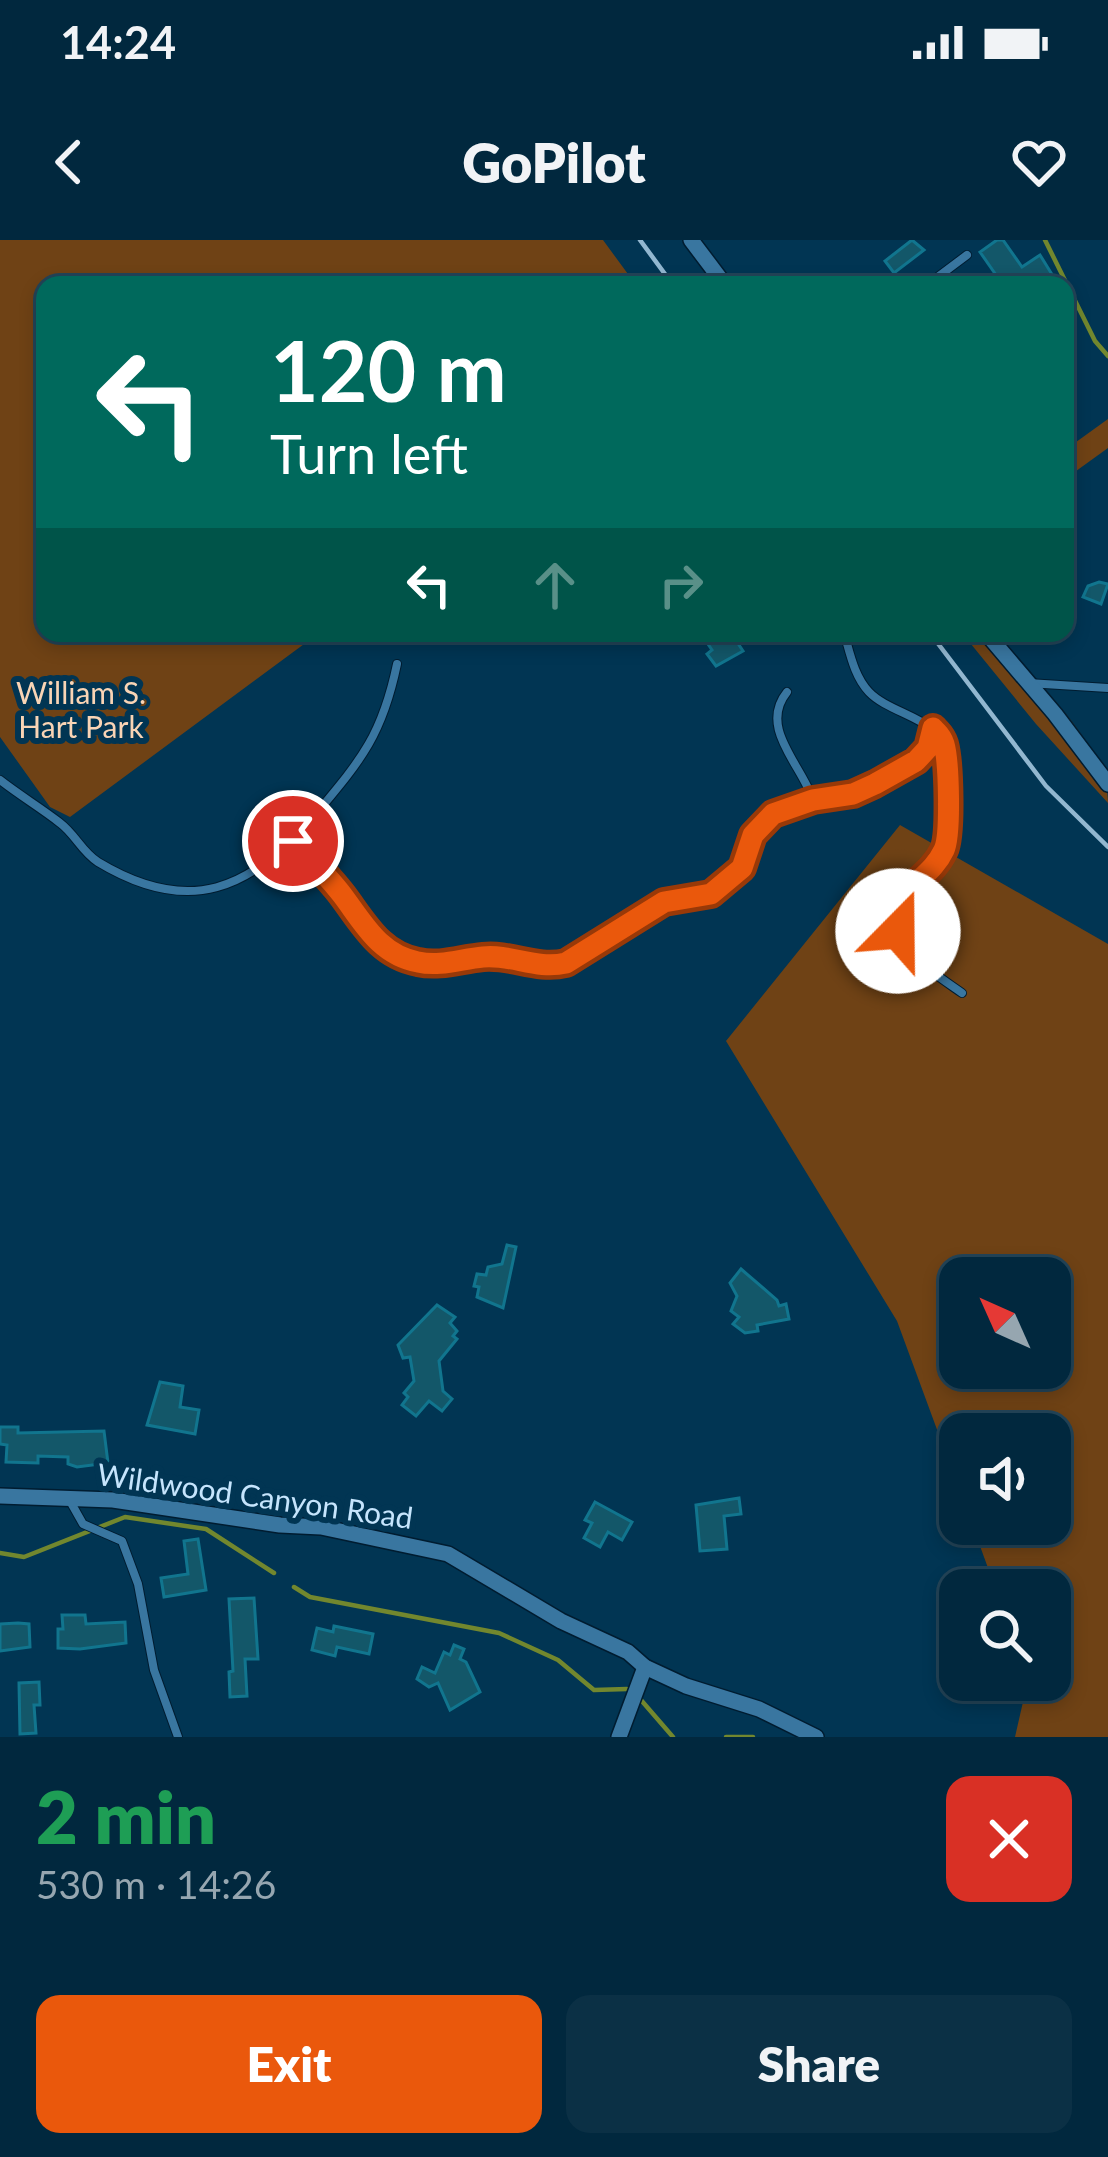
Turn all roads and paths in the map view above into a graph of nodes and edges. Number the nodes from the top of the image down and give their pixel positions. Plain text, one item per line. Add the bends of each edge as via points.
1 (691, 240) edge
2 (968, 255) dead end
3 (718, 276) edge
4 (939, 276) edge
5 (846, 642) edge
6 (993, 642) edge
7 (398, 664) dead end
8 (1026, 683) junction
9 (1108, 688) edge
10 (787, 692) dead end
11 (933, 728) junction
12 (0, 780) edge
13 (1108, 784) edge
14 (813, 800) junction
15 (293, 841) junction
16 (962, 993) dead end
17 (0, 1496) edge
18 (70, 1499) junction
19 (645, 1667) junction
20 (178, 1737) edge
21 (619, 1737) edge
22 (816, 1737) edge

1 - 3 street
2 - 4 lane
5 - 11 lane via 869,692
6 - 8 street
7 - 15 lane via 376,739
8 - 9 lane
8 - 13 street
10 - 14 lane via 778,732
11 - 14 lane via 916,761 853,794
11 - 16 lane via 944,743 947,838 896,917 904,944
12 - 15 lane via 64,825 94,860 160,887 189,893 234,884
14 - 15 lane via 760,825 742,868 711,894 664,902 550,966 400,956 364,928
17 - 18 street, Wildwood Canyon Road
18 - 19 street, Wildwood Canyon Road via 321,1527 448,1554
18 - 20 lane via 85,1525 122,1541
19 - 21 street
19 - 22 street, Wildwood Canyon Road

